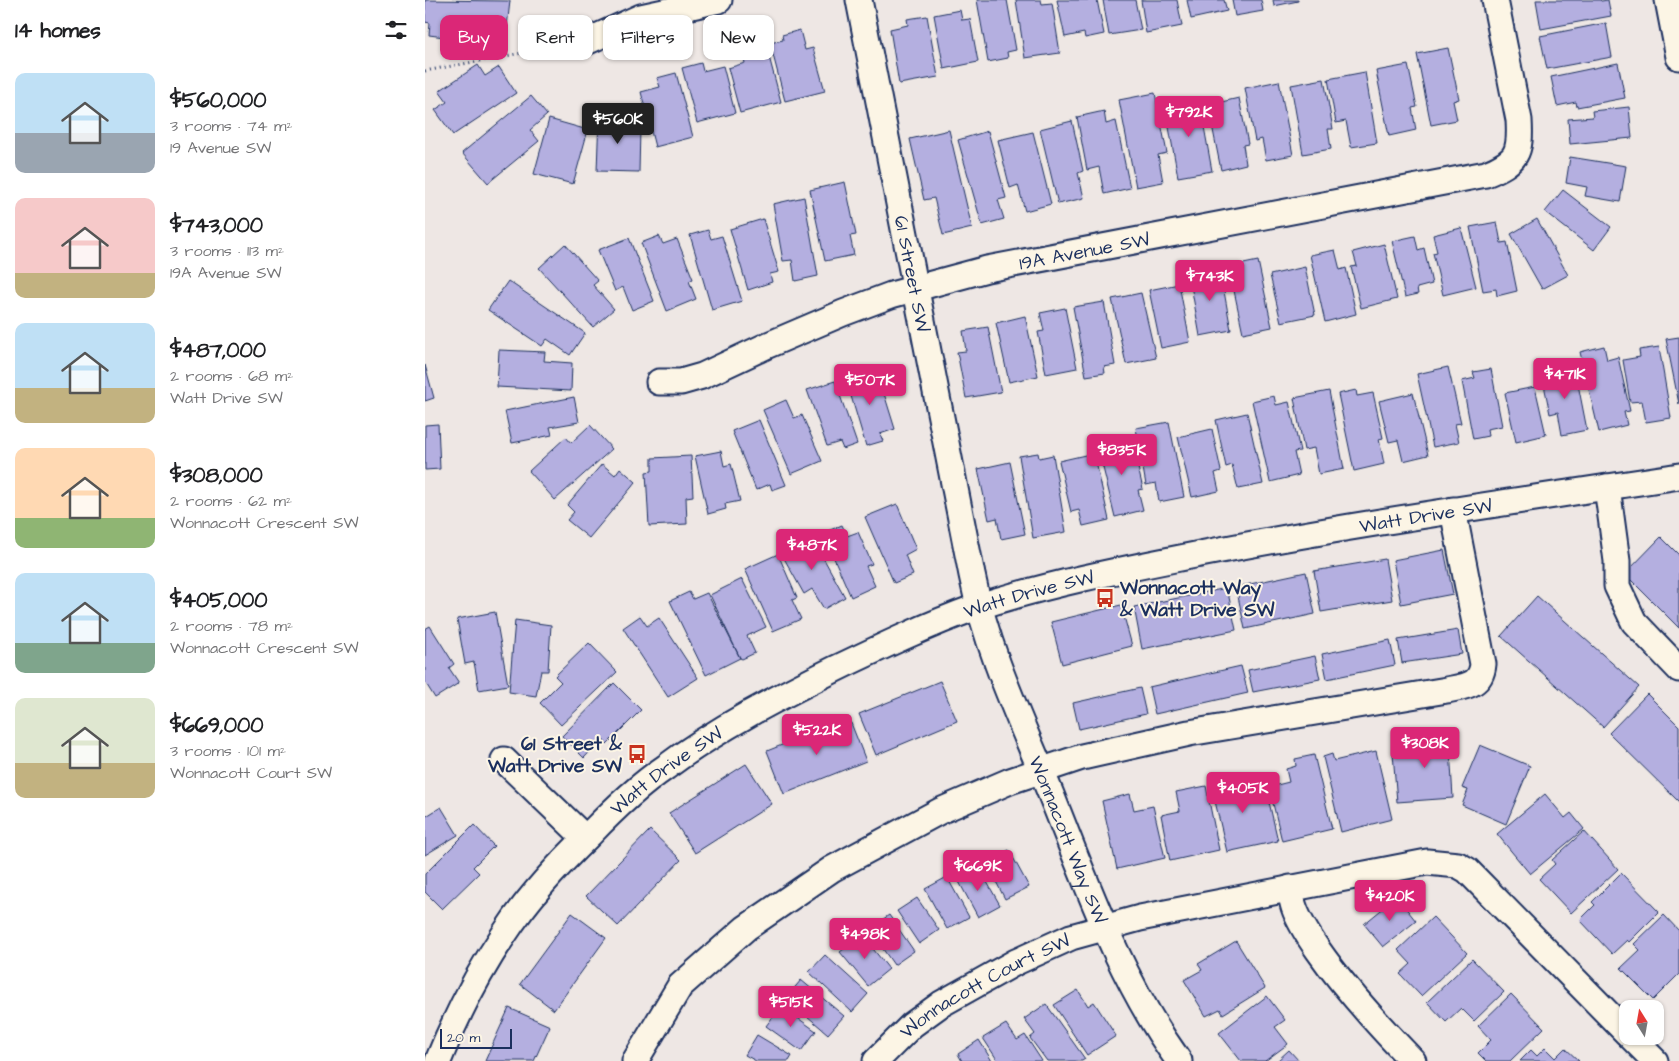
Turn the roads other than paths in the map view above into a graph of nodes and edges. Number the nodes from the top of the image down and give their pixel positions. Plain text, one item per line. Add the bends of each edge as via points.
1 (719, 0) edge
2 (859, 0) edge
3 (1495, 0) edge
4 (1668, 0) edge
5 (593, 39) edge
6 (1679, 57) edge
7 (915, 288) junction
8 (659, 382) dead end
9 (1679, 476) edge
10 (1607, 487) junction
11 (1453, 510) junction
12 (978, 607) junction
13 (1679, 670) edge
14 (504, 760) dead end
15 (1041, 770) junction
16 (585, 838) junction
17 (1290, 888) junction
18 (1105, 927) junction
19 (1619, 1025) edge
20 (1639, 1045) edge
21 (438, 1061) edge
22 (635, 1061) edge
23 (876, 1061) edge
24 (1179, 1061) edge
25 (1413, 1061) edge
26 (1655, 1061) edge

1 - 5 street via 641,17
2 - 7 street, 61 Street SW
3 - 7 street, 19A Avenue SW via 1519,120 1520,145 1517,154 1500,168 1485,174 987,270
4 - 6 street
7 - 8 street, 19A Avenue SW via 813,325 703,376 681,382
7 - 12 street, 61 Street SW
9 - 10 street, Watt Drive SW
10 - 11 street, Watt Drive SW
10 - 13 street via 1617,561 1617,586 1634,622
11 - 12 street, Watt Drive SW via 1120,570
11 - 15 street via 1483,664 1482,672 1473,684 1189,733
12 - 15 street, Wonnacott Way SW
12 - 16 street, Watt Drive SW via 815,679 710,736 643,785
14 - 16 street
15 - 18 street, Wonnacott Way SW
15 - 22 street via 940,811 832,869 746,928 680,986
16 - 21 street, Watt Drive SW via 505,931 467,995
17 - 18 street, Wonnacott Court SW
17 - 19 street, Wonnacott Court SW via 1427,862 1458,865 1467,870
17 - 25 street via 1297,915 1334,972
18 - 23 street, Wonnacott Court SW via 1057,943 963,992 912,1025
18 - 24 street, Wonnacott Way SW via 1145,1010
20 - 26 street

